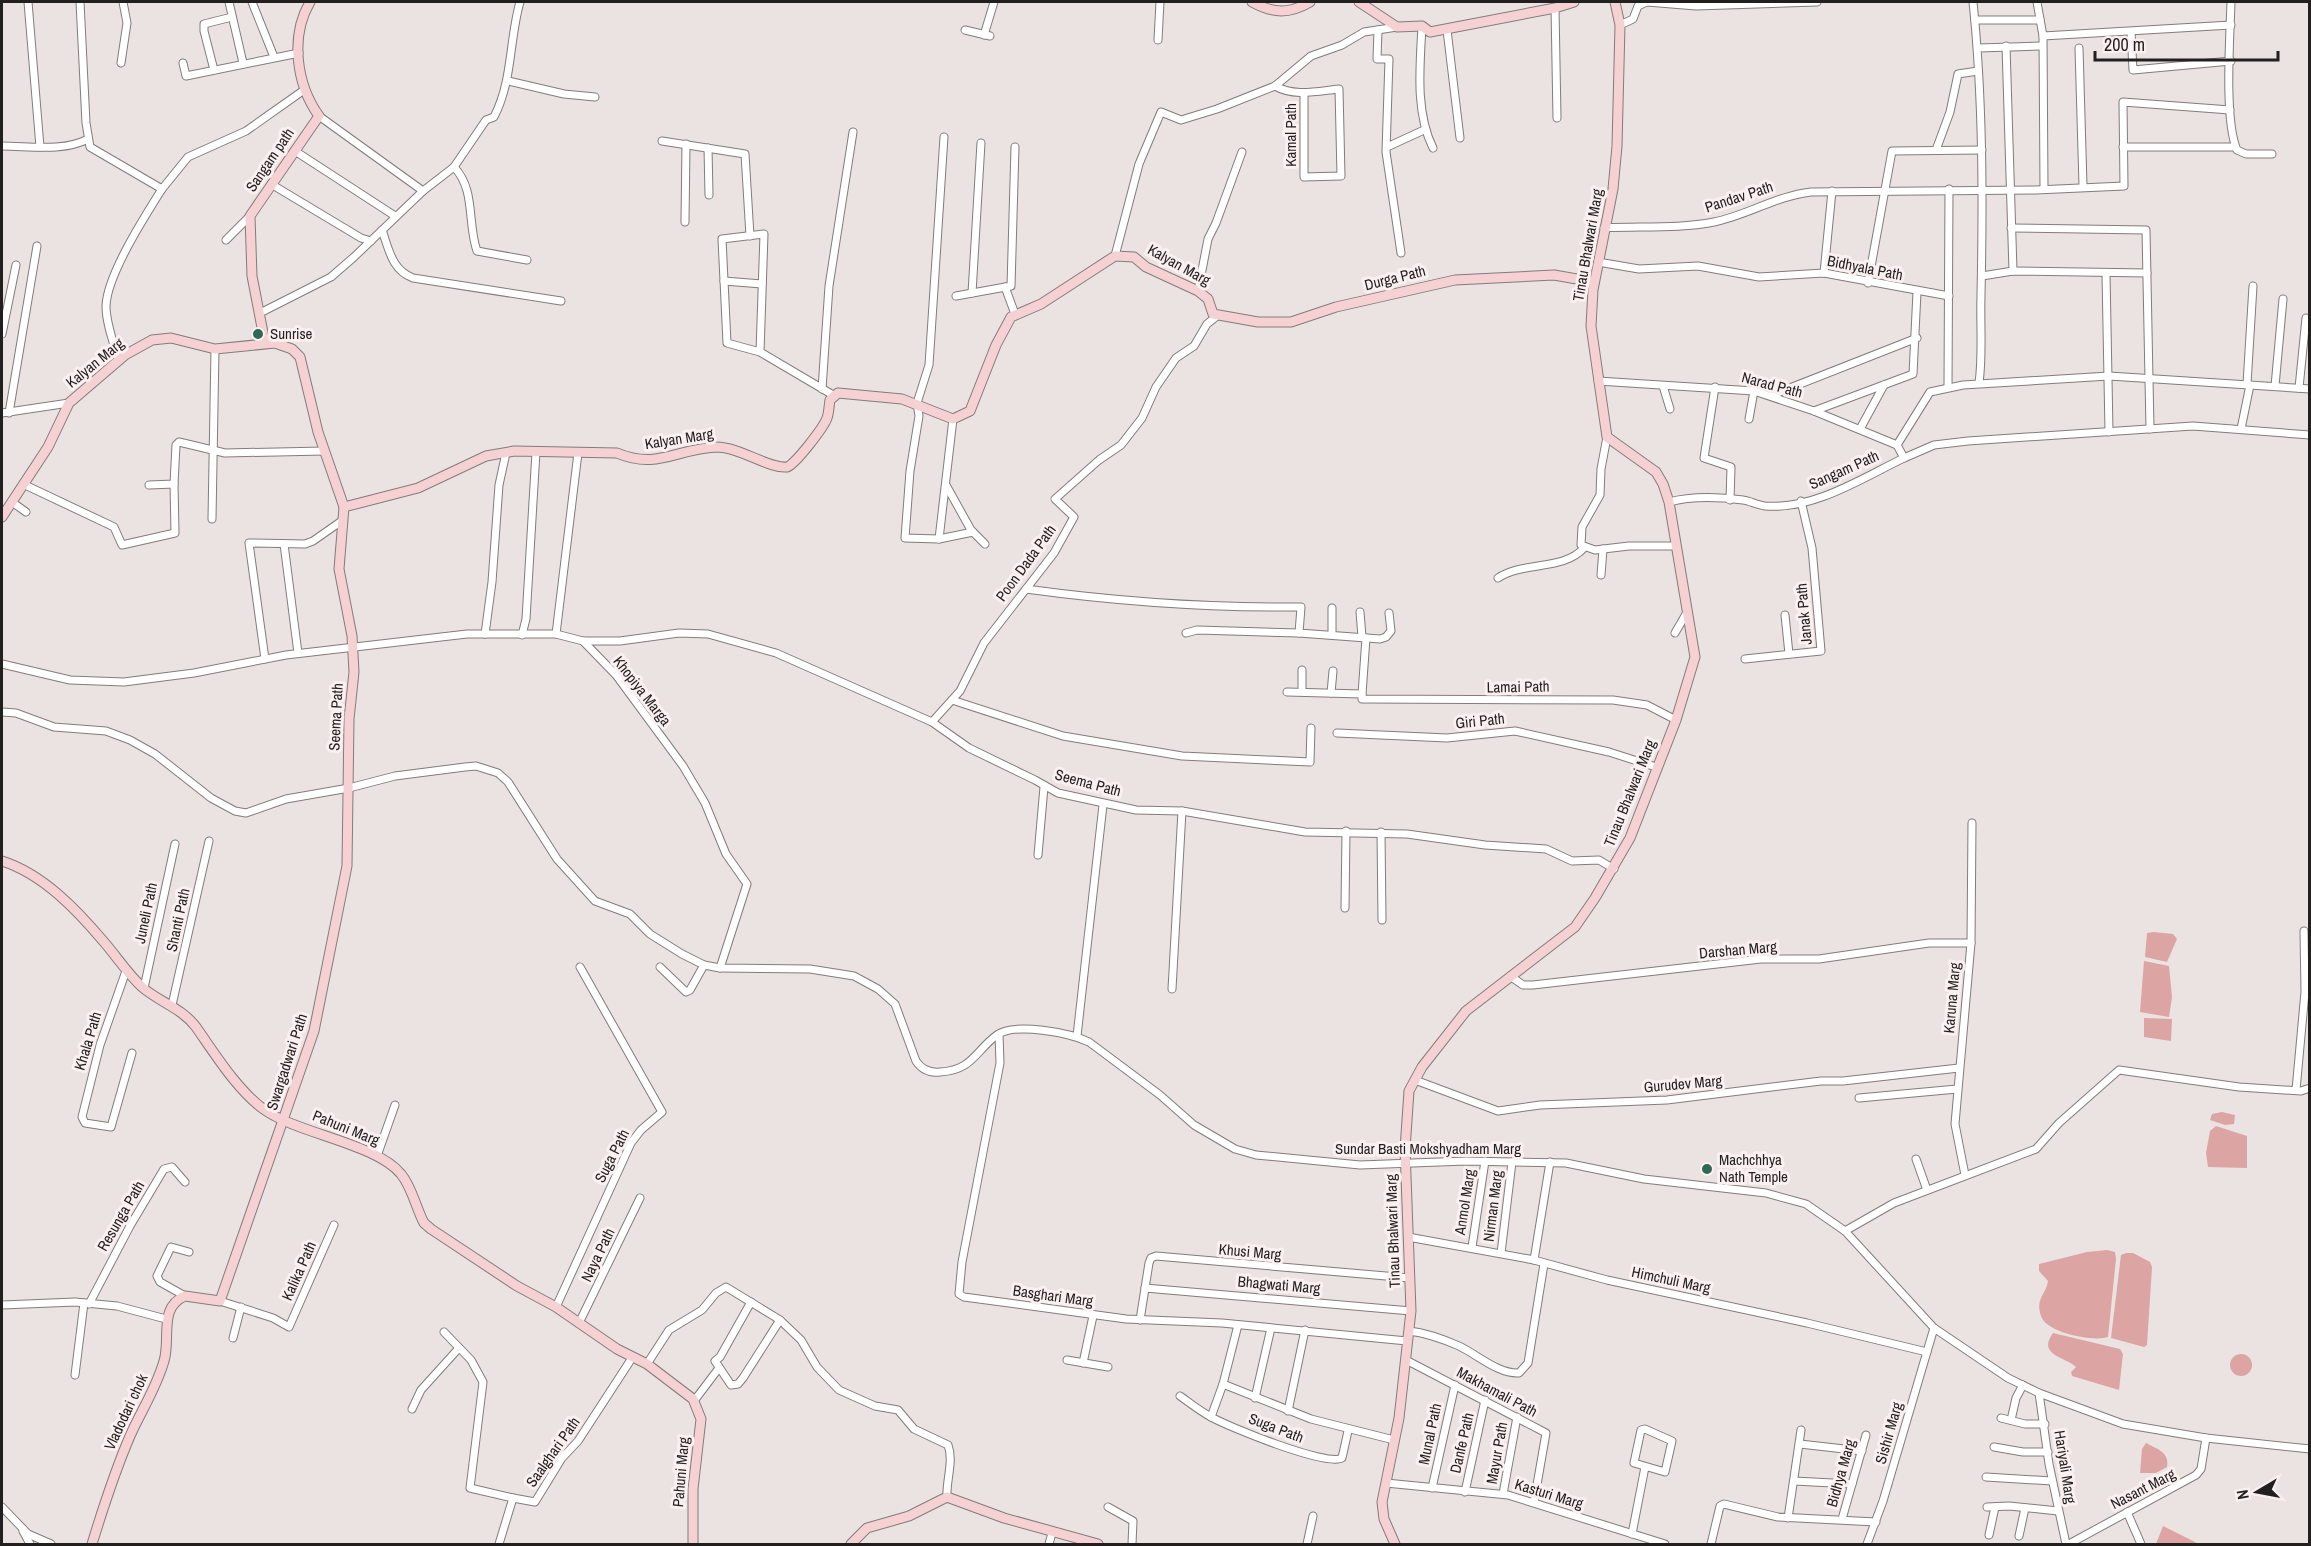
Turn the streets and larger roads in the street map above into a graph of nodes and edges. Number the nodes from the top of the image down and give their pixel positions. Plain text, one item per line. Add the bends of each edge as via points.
1 (28, 2) edge
2 (80, 2) edge
3 (123, 2) edge
4 (229, 2) edge
5 (252, 2) edge
6 (310, 2) edge
7 (520, 2) edge
8 (994, 2) edge
9 (1160, 2) edge
10 (1252, 2) edge
11 (1310, 2) edge
12 (1359, 2) edge
13 (1574, 2) edge
14 (1615, 2) edge
15 (1817, 2) edge
16 (1973, 2) edge
17 (2037, 2) edge
18 (2231, 2) edge
19 (1555, 8) junction
20 (232, 17) junction
21 (1975, 20) junction
22 (2040, 20) junction
23 (1620, 25) junction
24 (2231, 25) junction
25 (1422, 26) junction
26 (1397, 27) junction
27 (965, 30) dead end
28 (1378, 30) junction
29 (1447, 30) junction
30 (2132, 32) junction
31 (2043, 36) junction
32 (1158, 40) dead end
33 (2006, 46) junction
34 (2042, 46) junction
35 (1979, 48) junction
36 (2079, 48) dead end
37 (299, 53) junction
38 (274, 57) junction
39 (2231, 61) junction
40 (121, 63) dead end
41 (183, 63) dead end
42 (243, 63) junction
43 (214, 70) junction
44 (1978, 71) junction
45 (508, 81) junction
46 (1275, 86) junction
47 (304, 90) junction
48 (1304, 93) junction
49 (595, 97) dead end
50 (2230, 110) junction
51 (319, 116) junction
52 (1557, 118) dead end
53 (1424, 130) junction
54 (853, 132) dead end
55 (944, 137) dead end
56 (1461, 138) dead end
57 (88, 139) junction
58 (662, 141) dead end
59 (981, 143) dead end
60 (686, 144) junction
61 (2, 146) edge
62 (40, 147) junction
63 (1015, 147) dead end
64 (1387, 147) junction
65 (2123, 147) junction
66 (2235, 147) junction
67 (708, 148) junction
68 (1433, 148) dead end
69 (1936, 150) junction
70 (1982, 150) junction
71 (295, 151) junction
72 (1242, 152) dead end
73 (2272, 154) dead end
74 (454, 167) junction
75 (271, 184) junction
76 (2083, 186) junction
77 (162, 189) junction
78 (1949, 189) junction
79 (1981, 189) junction
80 (2044, 189) junction
81 (423, 190) junction
82 (2012, 190) junction
83 (1832, 191) junction
84 (1883, 191) junction
85 (709, 195) dead end
86 (250, 216) junction
87 (395, 216) junction
88 (685, 222) dead end
89 (1604, 228) junction
90 (2012, 228) junction
91 (382, 231) junction
92 (750, 236) junction
93 (226, 240) dead end
94 (371, 242) junction
95 (37, 246) dead end
96 (1401, 253) dead end
97 (1115, 256) junction
98 (527, 260) dead end
99 (1598, 262) junction
100 (16, 265) dead end
101 (2013, 271) junction
102 (1824, 273) junction
103 (2147, 273) junction
104 (2106, 274) junction
105 (1982, 276) junction
106 (724, 281) junction
107 (1594, 282) junction
108 (1868, 283) junction
109 (762, 284) junction
110 (2253, 286) dead end
111 (1005, 287) junction
112 (1198, 291) junction
113 (1917, 292) junction
114 (972, 293) junction
115 (956, 296) dead end
116 (1949, 296) junction
117 (2283, 298) dead end
118 (561, 302) dead end
119 (260, 313) junction
120 (1015, 314) junction
121 (1217, 316) junction
122 (2306, 318) dead end
123 (2, 334) edge
124 (1917, 338) junction
125 (265, 343) junction
126 (215, 349) junction
127 (760, 352) junction
128 (119, 361) junction
129 (2109, 376) junction
130 (2150, 378) junction
131 (1598, 381) junction
132 (1979, 383) junction
133 (2249, 384) junction
134 (1884, 385) junction
135 (1663, 386) junction
136 (2275, 386) junction
137 (1715, 387) junction
138 (1948, 387) junction
139 (822, 388) junction
140 (2299, 388) junction
141 (2310, 389) edge
142 (1754, 391) junction
143 (833, 395) junction
144 (1772, 395) junction
145 (917, 403) junction
146 (69, 404) junction
147 (1670, 408) dead end
148 (1814, 411) junction
149 (5, 413) edge
150 (953, 419) junction
151 (1749, 419) dead end
152 (1860, 429) junction
153 (2150, 429) junction
154 (2241, 429) junction
155 (2109, 432) junction
156 (2310, 435) edge
157 (1607, 437) junction
158 (1897, 445) junction
159 (213, 451) junction
160 (324, 451) junction
161 (536, 452) junction
162 (506, 453) junction
163 (578, 453) junction
164 (1904, 458) junction
165 (23, 484) junction
166 (174, 484) junction
167 (149, 485) dead end
168 (946, 485) junction
169 (1730, 500) junction
170 (1802, 501) junction
171 (12, 502) junction
172 (1669, 502) junction
173 (344, 507) junction
174 (27, 512) dead end
175 (2, 517) edge
176 (212, 519) dead end
177 (343, 520) junction
178 (973, 532) junction
179 (939, 539) junction
180 (284, 544) junction
181 (985, 544) dead end
182 (1675, 546) junction
183 (1584, 548) junction
184 (1603, 549) junction
185 (1601, 575) dead end
186 (1498, 578) dead end
187 (1026, 589) junction
188 (1332, 608) dead end
189 (1360, 612) dead end
190 (1389, 613) dead end
191 (1686, 614) junction
192 (1785, 615) dead end
193 (1186, 633) dead end
194 (1299, 633) junction
195 (1675, 633) dead end
196 (485, 634) junction
197 (556, 634) junction
198 (522, 635) junction
199 (1332, 636) junction
200 (1364, 637) junction
201 (583, 641) junction
202 (353, 648) junction
203 (298, 653) junction
204 (1789, 654) junction
205 (265, 659) junction
206 (1745, 659) dead end
207 (2, 664) edge
208 (1302, 670) dead end
209 (1333, 671) dead end
210 (1302, 690) junction
211 (1287, 692) dead end
212 (1331, 693) junction
213 (1362, 694) junction
214 (952, 700) junction
215 (2, 712) edge
216 (1676, 720) junction
217 (932, 722) junction
218 (1311, 728) dead end
219 (1337, 733) dead end
220 (1656, 767) junction
221 (1044, 787) junction
222 (349, 788) junction
223 (1103, 805) junction
224 (1182, 811) junction
225 (1972, 823) dead end
226 (1346, 831) junction
227 (1381, 832) junction
228 (209, 841) dead end
229 (175, 844) dead end
230 (1038, 855) dead end
231 (2, 861) edge
232 (1614, 869) junction
233 (1345, 908) dead end
234 (1382, 920) dead end
235 (2304, 931) dead end
236 (1971, 943) junction
237 (704, 965) junction
238 (580, 967) dead end
239 (660, 967) dead end
240 (720, 968) junction
241 (126, 971) junction
242 (1510, 976) junction
243 (144, 988) junction
244 (1172, 989) dead end
245 (172, 1005) junction
246 (999, 1034) junction
247 (1077, 1036) junction
248 (132, 1053) dead end
249 (1959, 1068) junction
250 (1415, 1080) junction
251 (2310, 1088) edge
252 (1957, 1089) junction
253 (2296, 1090) junction
254 (1859, 1098) dead end
255 (395, 1105) dead end
256 (285, 1119) junction
257 (377, 1156) junction
258 (1916, 1159) dead end
259 (1485, 1161) junction
260 (1512, 1162) junction
261 (1550, 1162) junction
262 (1405, 1164) junction
263 (1965, 1175) junction
264 (186, 1182) dead end
265 (1927, 1190) junction
266 (640, 1198) dead end
267 (334, 1225) dead end
268 (1845, 1231) junction
269 (1408, 1237) junction
270 (1472, 1247) junction
271 (189, 1252) dead end
272 (1501, 1253) junction
273 (1534, 1260) junction
274 (1544, 1264) junction
275 (1409, 1278) junction
276 (1145, 1288) junction
277 (185, 1296) junction
278 (220, 1301) junction
279 (752, 1302) junction
280 (86, 1304) junction
281 (2, 1305) edge
282 (241, 1307) junction
283 (556, 1307) junction
284 (1411, 1311) junction
285 (1093, 1316) junction
286 (166, 1319) junction
287 (780, 1320) junction
288 (1140, 1320) junction
289 (579, 1323) junction
290 (1238, 1325) junction
291 (1271, 1328) junction
292 (1934, 1328) junction
293 (1305, 1330) junction
294 (1409, 1331) junction
295 (444, 1332) dead end
296 (233, 1338) dead end
297 (1407, 1341) junction
298 (459, 1348) junction
299 (1928, 1352) junction
300 (632, 1358) junction
301 (1406, 1359) junction
302 (1067, 1360) dead end
303 (1083, 1363) junction
304 (647, 1364) junction
305 (1108, 1367) dead end
306 (719, 1368) junction
307 (75, 1375) dead end
308 (1223, 1384) junction
309 (2023, 1384) junction
310 (1455, 1385) junction
311 (2039, 1393) junction
312 (1180, 1396) dead end
313 (1255, 1398) junction
314 (1485, 1400) junction
315 (694, 1401) junction
316 (412, 1409) dead end
317 (1288, 1412) junction
318 (1211, 1417) junction
319 (1517, 1417) junction
320 (2001, 1418) dead end
321 (2012, 1420) junction
322 (2045, 1424) junction
323 (1348, 1431) junction
324 (1801, 1431) dead end
325 (1866, 1435) dead end
326 (2206, 1438) junction
327 (1394, 1440) junction
328 (1800, 1444) junction
329 (1994, 1447) dead end
330 (2310, 1449) edge
331 (1862, 1451) junction
332 (2048, 1452) junction
333 (1645, 1467) junction
334 (1986, 1477) dead end
335 (1794, 1481) junction
336 (2052, 1481) junction
337 (1386, 1483) junction
338 (1852, 1484) junction
339 (1432, 1488) junction
340 (1465, 1492) junction
341 (1503, 1494) junction
342 (947, 1497) junction
343 (513, 1498) junction
344 (1534, 1502) junction
345 (2, 1507) edge
346 (1108, 1507) dead end
347 (1987, 1507) dead end
348 (1995, 1507) junction
349 (2025, 1508) junction
350 (2058, 1511) junction
351 (2127, 1512) junction
352 (1313, 1516) dead end
353 (1788, 1518) junction
354 (1842, 1519) junction
355 (1876, 1522) junction
356 (22, 1527) junction
357 (1052, 1533) junction
358 (1632, 1534) junction
359 (1989, 1535) dead end
360 (2019, 1536) dead end
361 (30, 1545) edge
362 (51, 1545) edge
363 (92, 1545) edge
364 (499, 1545) edge
365 (693, 1545) edge
366 (851, 1545) edge
367 (1049, 1545) edge
368 (1098, 1545) edge
369 (1132, 1545) edge
370 (1307, 1545) edge
371 (1395, 1545) edge
372 (1665, 1545) edge
373 (1711, 1545) edge
374 (1867, 1545) edge
375 (2067, 1545) edge
376 (2141, 1545) edge

1 - 62 street
2 - 57 street
3 - 40 street via 127,23
4 - 20 street
5 - 38 street
6 - 37 street via 298,39
7 - 45 street via 513,27
8 - 27 street via 987,36
9 - 32 street
10 - 11 street via 1278,13 1296,10
12 - 26 street
13 - 19 street
14 - 23 street, Tinau Bhalwari Marg
15 - 23 street via 1702,6 1647,2 1638,6 1633,20
16 - 21 street
17 - 22 street
18 - 24 street
19 - 29 street
19 - 52 street
20 - 42 street
20 - 43 street via 204,24
21 - 22 street
21 - 35 street
22 - 31 street
23 - 89 street, Tinau Bhalwari Marg via 1617,146
24 - 30 street
24 - 39 street
25 - 26 street
25 - 29 street via 1430,32
25 - 53 street
26 - 28 street
28 - 46 street via 1364,32 1311,56
28 - 64 street via 1377,59 1389,59
29 - 56 street
30 - 31 street
30 - 39 street via 2133,70
31 - 34 street
33 - 34 street
33 - 35 street
33 - 82 street
34 - 80 street
35 - 44 street
36 - 76 street
37 - 38 street
37 - 47 street
38 - 42 street
39 - 50 street
41 - 43 street via 186,76
42 - 43 street
44 - 69 street via 1958,74
44 - 70 street
45 - 49 street
45 - 74 street via 494,117 486,120
46 - 48 street via 1286,92
46 - 97 street via 1180,120 1161,112 1139,164
47 - 51 street
47 - 77 street via 246,131 188,157
48 - 48 street, Kamal Path via 1339,89 1341,176 1304,177
50 - 65 street via 2123,102
50 - 66 street
51 - 71 street, Sangam path
51 - 81 street
53 - 64 street
53 - 68 street
54 - 139 street via 829,286
55 - 145 street via 929,365
57 - 62 street
57 - 77 street via 98,154
58 - 60 street
59 - 114 street
60 - 67 street
60 - 88 street
61 - 62 street
63 - 111 street via 1011,286
64 - 96 street
65 - 66 street
65 - 76 street, Pandav Path via 2124,186
66 - 73 street via 2246,154
67 - 85 street
67 - 92 street via 745,154
69 - 70 street
69 - 84 street via 1892,151
70 - 79 street
71 - 75 street, Sangam path
71 - 87 street
72 - 112 street via 1208,239
74 - 81 street
74 - 98 street via 468,191 477,251
75 - 86 street, Sangam path
75 - 94 street
76 - 80 street, Pandav Path
77 - 128 street via 108,292 107,318
78 - 79 street, Pandav Path
78 - 84 street, Pandav Path
78 - 116 street
79 - 82 street, Pandav Path
79 - 105 street
80 - 82 street, Pandav Path
81 - 87 street
82 - 90 street
83 - 84 street, Pandav Path
83 - 89 street, Pandav Path via 1784,197 1716,221 1674,228
83 - 102 street
84 - 108 street
86 - 93 street
86 - 119 street, Sangam path via 252,276
87 - 91 street
89 - 99 street, Tinau Bhalwari Marg
90 - 101 street
90 - 103 street via 2146,230
91 - 94 street
91 - 118 street via 402,274
92 - 106 street via 722,239
92 - 109 street via 764,234
94 - 119 street via 330,277
95 - 149 street
97 - 112 street, Kalyan Marg via 1134,257 1146,267
97 - 120 street via 1041,303
99 - 102 street, Bidhyala Path via 1640,270 1698,266 1759,278
99 - 107 street, Tinau Bhalwari Marg
100 - 123 street
101 - 104 street
101 - 105 street
102 - 108 street, Bidhyala Path
103 - 104 street
103 - 130 street
104 - 129 street
105 - 132 street
106 - 109 street
106 - 127 street via 727,343
107 - 121 street, Durga Path via 1554,275 1455,280 1336,307 1291,322
107 - 131 street, Tinau Bhalwari Marg via 1591,326
108 - 113 street, Bidhyala Path
109 - 127 street
110 - 133 street
111 - 114 street
111 - 120 street
112 - 121 street, Kalyan Marg via 1208,299
113 - 116 street, Bidhyala Path
113 - 124 street
114 - 115 street
116 - 138 street
117 - 136 street
119 - 125 street, Sangam path
120 - 150 street via 996,345 970,411
121 - 187 street, Poon Dada Path via 1207,324 1194,346 1176,358 1156,387 1142,418 1121,445 1055,499 1074,517 1054,553
122 - 140 street
124 - 134 street via 1914,372
124 - 144 street
125 - 126 street, Kalyan Marg
125 - 160 street, Kalyan Marg via 292,349 300,357
126 - 128 street, Kalyan Marg via 171,338 152,340
126 - 159 street
127 - 139 street
128 - 146 street, Kalyan Marg
129 - 130 street, Sangam Path
129 - 132 street, Sangam Path
129 - 155 street
130 - 133 street, Sangam Path
130 - 153 street
131 - 135 street, Narad Path
131 - 157 street, Tinau Bhalwari Marg
132 - 138 street, Sangam Path
133 - 136 street, Sangam Path
133 - 154 street
134 - 148 street
134 - 152 street
135 - 137 street, Narad Path
135 - 147 street
136 - 140 street, Sangam Path
137 - 142 street, Narad Path
137 - 169 street via 1704,458 1731,467
138 - 158 street, Sangam Path via 1930,392
139 - 143 street
140 - 141 street, Sangam Path
142 - 144 street, Narad Path
142 - 151 street
143 - 145 street via 886,396
143 - 163 street, Kalyan Marg via 828,418 796,463 787,467 717,447 651,462 617,453
144 - 148 street, Narad Path
145 - 150 street
145 - 179 street via 919,416 905,538
146 - 149 street
146 - 165 street via 48,447
148 - 152 street, Narad Path
150 - 168 street
152 - 158 street, Narad Path
153 - 154 street
153 - 155 street
154 - 156 street
155 - 164 street via 1934,445
157 - 172 street, Tinau Bhalwari Marg via 1656,472
157 - 183 street via 1600,495 1581,533
158 - 164 street, Sangam Path
159 - 160 street
159 - 166 street via 177,443
159 - 176 street
160 - 173 street, Kalyan Marg
161 - 162 street, Kalyan Marg
161 - 163 street, Kalyan Marg
161 - 198 street
162 - 173 street, Kalyan Marg via 463,464 418,488
162 - 196 street via 499,484
163 - 197 street
164 - 170 street, Sangam Path via 1859,482
165 - 166 street via 114,526 122,545 175,532
165 - 171 street
166 - 167 street
168 - 178 street
168 - 179 street
169 - 170 street, Sangam Path via 1765,506
169 - 172 street, Sangam Path via 1685,498
170 - 204 street, Janak Path via 1822,646 1817,653
171 - 174 street
171 - 175 street
172 - 182 street, Tinau Bhalwari Marg
173 - 177 street, Seema Path
177 - 180 street via 313,541
177 - 202 street, Seema Path via 339,569
178 - 179 street
178 - 181 street
180 - 203 street
180 - 205 street via 248,545
182 - 184 street
182 - 191 street, Tinau Bhalwari Marg
183 - 184 street
183 - 186 street via 1573,558 1514,570
184 - 185 street
187 - 194 street via 1125,603 1301,607
187 - 214 street, Poon Dada Path via 984,643
188 - 199 street
189 - 200 street
190 - 200 street via 1391,631 1386,637
191 - 195 street
191 - 216 street, Tinau Bhalwari Marg via 1695,657
192 - 204 street
193 - 194 street
194 - 199 street
196 - 198 street
196 - 202 street
197 - 198 street
197 - 201 street
199 - 200 street
200 - 213 street
201 - 217 street, Seema Path via 708,634 776,653
201 - 240 street, Khopiya Marga via 616,675 683,766 705,803 726,854 745,877 747,884
202 - 203 street
202 - 222 street, Seema Path
203 - 205 street
204 - 206 street, Janak Path
205 - 207 street via 124,682 70,680
208 - 210 street
209 - 212 street
210 - 211 street
210 - 212 street
212 - 213 street
213 - 216 street, Lamai Path via 1362,699 1438,701 1613,700 1647,705
214 - 217 street, Poon Dada Path
214 - 218 street via 1063,736 1182,756 1310,762
215 - 222 street via 54,727 106,731 130,740 155,754 211,798 236,811 246,813 286,799
216 - 220 street, Tinau Bhalwari Marg
217 - 221 street, Seema Path via 969,748
219 - 220 street, Giri Path via 1448,738 1515,731
220 - 232 street, Tinau Bhalwari Marg
221 - 223 street, Seema Path
221 - 230 street
222 - 237 street via 395,776 476,766 498,773 508,782 557,859 595,901 630,914 650,934
222 - 256 street, Swargadwari Path via 346,866 318,1012
223 - 224 street, Seema Path
223 - 247 street
224 - 226 street, Seema Path via 1305,832
224 - 244 street
225 - 236 street, Karuna Marg
226 - 227 street, Seema Path
226 - 233 street
227 - 232 street, Seema Path via 1546,849 1572,861 1599,860
227 - 234 street
228 - 245 street, Shanti Path
229 - 243 street, Juneli Path
231 - 241 street, Pahuni Marg via 20,868 62,897
232 - 242 street, Tinau Bhalwari Marg via 1575,927
235 - 253 street via 2305,992
236 - 242 street, Darshan Marg via 1929,943 1819,959 1761,959 1533,985 1523,985
236 - 249 street, Karuna Marg
237 - 239 street via 686,992
237 - 240 street
238 - 283 street, Suga Path via 662,1112 631,1143
240 - 246 street via 810,969 854,976 890,997 916,1061 934,1073 959,1069
241 - 243 street, Pahuni Marg
241 - 248 street, Khala Path via 100,1045 82,1120 98,1127 111,1127
242 - 250 street, Tinau Bhalwari Marg via 1466,1011
243 - 245 street, Pahuni Marg
245 - 256 street, Pahuni Marg via 196,1027 203,1041 262,1108
246 - 247 street, Sundar Basti Mokshyadham Marg via 1030,1030
246 - 285 street, Basghari Marg via 1000,1063 959,1294
247 - 262 street, Sundar Basti Mokshyadham Marg via 1139,1078 1194,1125 1235,1149 1313,1161
249 - 250 street, Gurudev Marg via 1667,1100 1498,1111
249 - 252 street, Karuna Marg
250 - 262 street, Tinau Bhalwari Marg via 1405,1116
251 - 253 street
252 - 254 street
252 - 263 street, Karuna Marg via 1957,1141
253 - 263 street via 2239,1087 2119,1070 2059,1123 2037,1149
255 - 257 street
256 - 257 street, Pahuni Marg
256 - 278 street, Swargadwari Path
257 - 283 street, Pahuni Marg via 402,1175 430,1229
258 - 265 street
259 - 260 street, Sundar Basti Mokshyadham Marg
259 - 262 street, Sundar Basti Mokshyadham Marg
259 - 270 street, Anmol Marg
260 - 261 street, Sundar Basti Mokshyadham Marg
260 - 272 street, Nirman Marg
261 - 268 street, Sundar Basti Mokshyadham Marg via 1700,1187 1766,1193 1806,1204
261 - 273 street
262 - 269 street, Tinau Bhalwari Marg
263 - 265 street
264 - 280 street, Resunga Path via 172,1167 164,1169
265 - 268 street via 1894,1203
266 - 289 street, Naya Path
267 - 282 street, Kalika Path via 289,1327
268 - 292 street, Sundar Basti Mokshyadham Marg
269 - 270 street, Himchuli Marg
269 - 275 street, Tinau Bhalwari Marg
270 - 272 street, Himchuli Marg
271 - 277 street via 171,1247 158,1273 158,1280
272 - 273 street, Himchuli Marg
273 - 274 street, Himchuli Marg
274 - 294 street via 1528,1363 1519,1374 1502,1370 1460,1346
274 - 299 street, Himchuli Marg
275 - 276 street, Khusi Marg via 1156,1256 1149,1263
275 - 284 street, Tinau Bhalwari Marg
276 - 284 street, Bhagwati Marg
276 - 288 street, Khusi Marg
277 - 278 street
277 - 286 street via 172,1307
278 - 282 street
279 - 287 street
279 - 304 street via 726,1287 720,1290 702,1310 669,1330
279 - 306 street via 715,1361
280 - 281 street
280 - 286 street via 117,1306
280 - 307 street
282 - 296 street
283 - 289 street, Pahuni Marg
284 - 294 street, Tinau Bhalwari Marg
285 - 288 street, Basghari Marg
285 - 303 street
286 - 363 street, Vladodari chok via 167,1352 160,1376 121,1456
287 - 306 street via 738,1384 731,1385
287 - 342 street via 840,1390 875,1406 898,1410 914,1429 948,1445
288 - 290 street, Basghari Marg
289 - 300 street, Pahuni Marg
290 - 291 street, Basghari Marg
290 - 308 street
291 - 293 street, Basghari Marg
291 - 313 street
292 - 299 street, Sishir Marg
292 - 309 street, Sundar Basti Mokshyadham Marg
293 - 297 street, Basghari Marg
293 - 317 street
294 - 297 street, Tinau Bhalwari Marg
295 - 298 street
297 - 301 street, Tinau Bhalwari Marg
298 - 316 street via 421,1390
298 - 343 street via 483,1382 470,1488
299 - 355 street, Sishir Marg
300 - 304 street, Pahuni Marg
300 - 343 street, Saalghari Path via 535,1502
301 - 310 street, Makhamali Path
301 - 327 street, Tinau Bhalwari Marg
302 - 303 street
303 - 305 street
304 - 315 street, Pahuni Marg
306 - 315 street
308 - 313 street
308 - 318 street
309 - 311 street, Sundar Basti Mokshyadham Marg
309 - 321 street
310 - 314 street, Makhamali Path
310 - 339 street, Munal Path
311 - 322 street, Hariyali Marg
311 - 326 street, Sundar Basti Mokshyadham Marg via 2123,1424
312 - 318 street, Suga Path
313 - 317 street
314 - 319 street, Makhamali Path
314 - 340 street, Danfe Path
315 - 365 street, Pahuni Marg via 701,1419 693,1489
317 - 323 street
318 - 323 street, Suga Path via 1301,1453 1339,1461
319 - 341 street, Mayur Path
319 - 344 street, Makhamali Path via 1546,1433
320 - 321 street
321 - 322 street
322 - 332 street, Hariyali Marg
323 - 327 street
324 - 328 street
325 - 331 street, Bidhya Marg
326 - 330 street, Sundar Basti Mokshyadham Marg
326 - 351 street, Nasant Marg via 2201,1469 2196,1475
327 - 337 street, Tinau Bhalwari Marg
328 - 331 street
328 - 335 street
329 - 332 street
331 - 338 street, Bidhya Marg
332 - 336 street, Hariyali Marg
333 - 333 street via 1665,1472 1673,1445 1669,1438 1645,1429 1641,1430 1634,1460
333 - 358 street
334 - 336 street
335 - 338 street
335 - 353 street
336 - 350 street, Hariyali Marg
337 - 339 street, Kasturi Marg
337 - 371 street, Tinau Bhalwari Marg via 1384,1519
338 - 354 street, Bidhya Marg
339 - 340 street, Kasturi Marg
340 - 341 street, Kasturi Marg
341 - 344 street, Kasturi Marg
342 - 357 street
342 - 366 street via 909,1516 867,1528
343 - 364 street, Saalghari Path
344 - 358 street, Kasturi Marg
345 - 356 street
346 - 369 street via 1133,1521
347 - 348 street
348 - 349 street
348 - 359 street
349 - 350 street
349 - 360 street
350 - 375 street, Hariyali Marg
351 - 375 street, Nasant Marg
351 - 376 street
352 - 370 street
353 - 354 street
353 - 373 street via 1721,1504
354 - 355 street
355 - 374 street, Sishir Marg
356 - 361 street
356 - 362 street
357 - 367 street
357 - 368 street
358 - 372 street, Kasturi Marg

